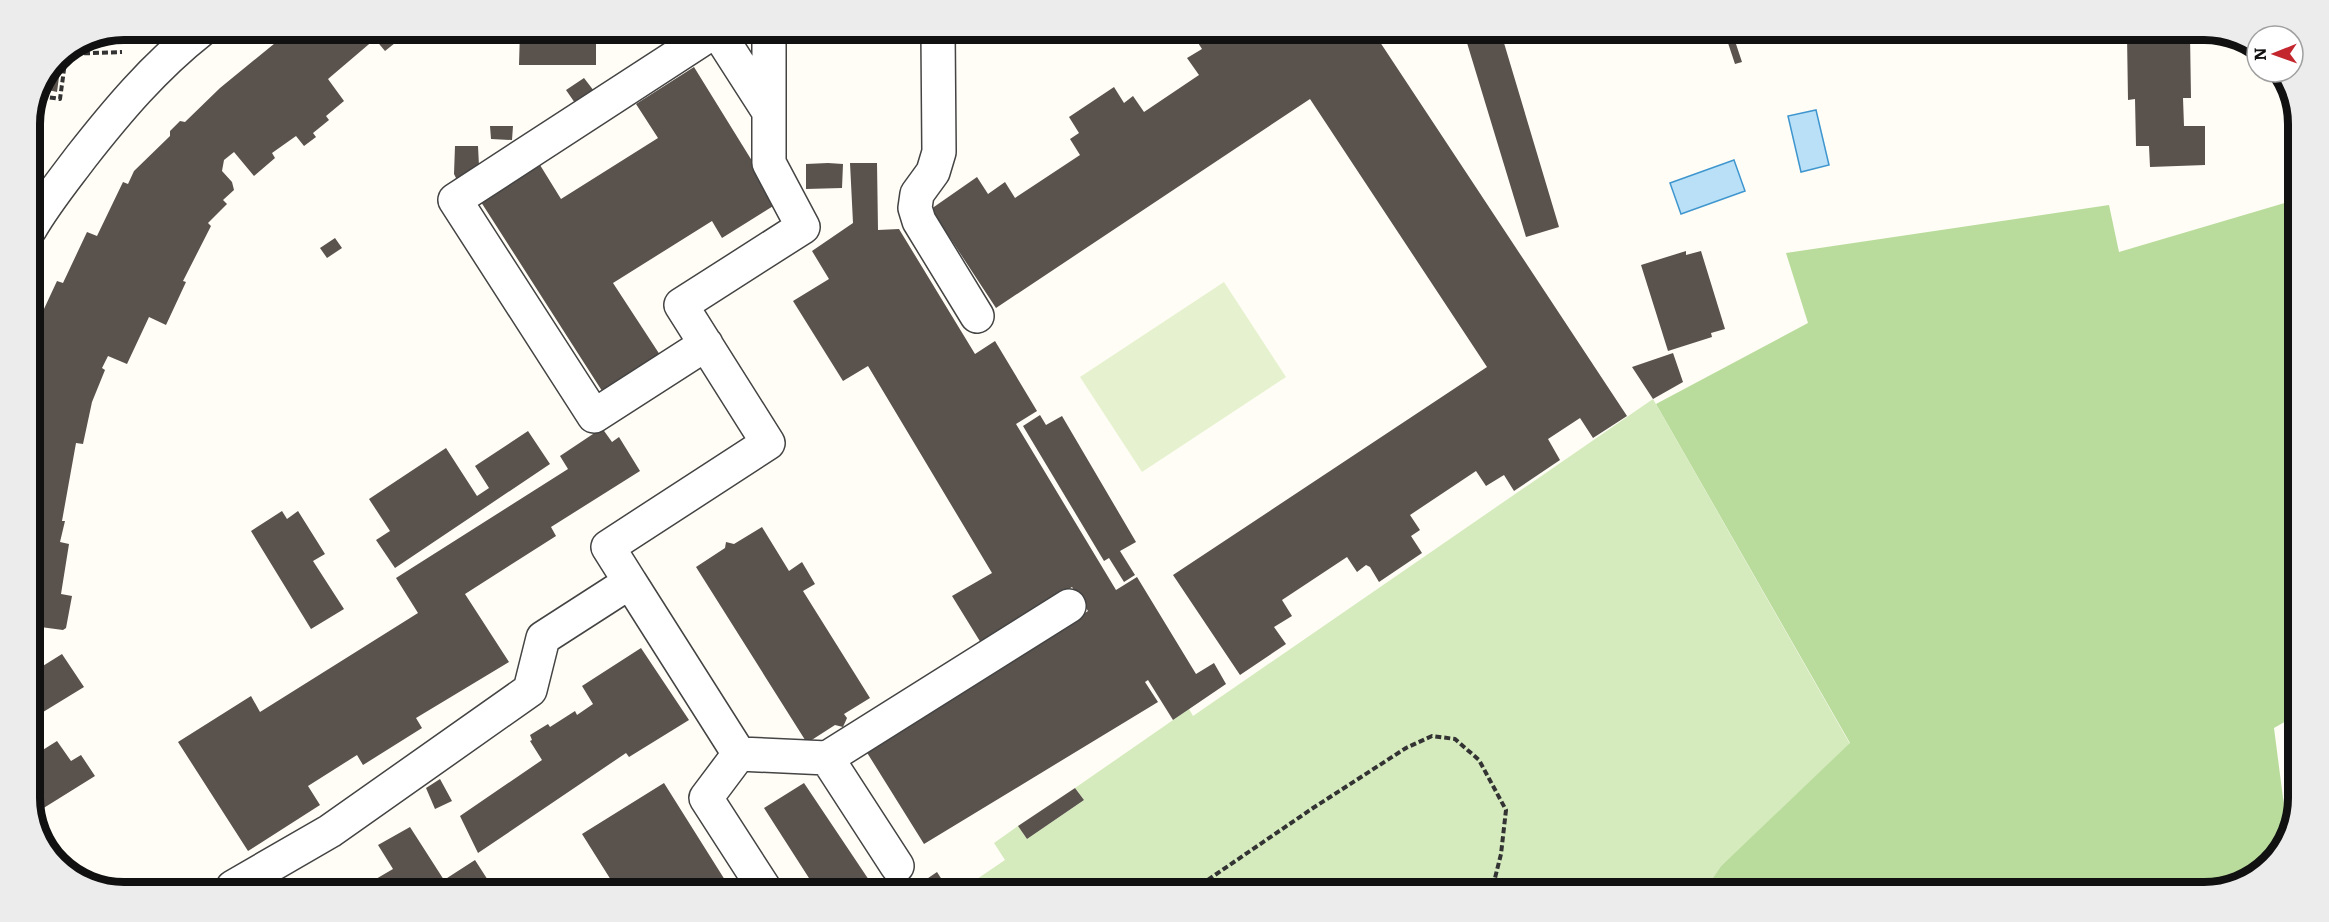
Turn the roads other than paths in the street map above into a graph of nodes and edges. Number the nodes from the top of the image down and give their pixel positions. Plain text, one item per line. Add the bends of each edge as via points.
1 (188, 40) edge
2 (704, 40) edge
3 (721, 40) edge
4 (770, 40) edge
5 (938, 40) edge
6 (769, 112) junction
7 (41, 210) edge
8 (977, 316) dead end
9 (706, 344) junction
10 (630, 582) junction
11 (1069, 606) dead end
12 (739, 754) junction
13 (827, 759) junction
14 (897, 866) dead end
15 (242, 882) edge
16 (760, 882) edge

1 - 7 street via 120,107
2 - 9 street via 455,200 594,416
3 - 6 street
4 - 6 street
5 - 8 street via 939,152 933,172 917,194 915,208 919,221
6 - 9 street via 769,163 803,227 681,305
9 - 10 street via 768,443 608,547
10 - 12 street
10 - 15 street via 543,638 530,690 330,831
11 - 13 street
12 - 13 street
12 - 16 street via 706,798
13 - 14 street

